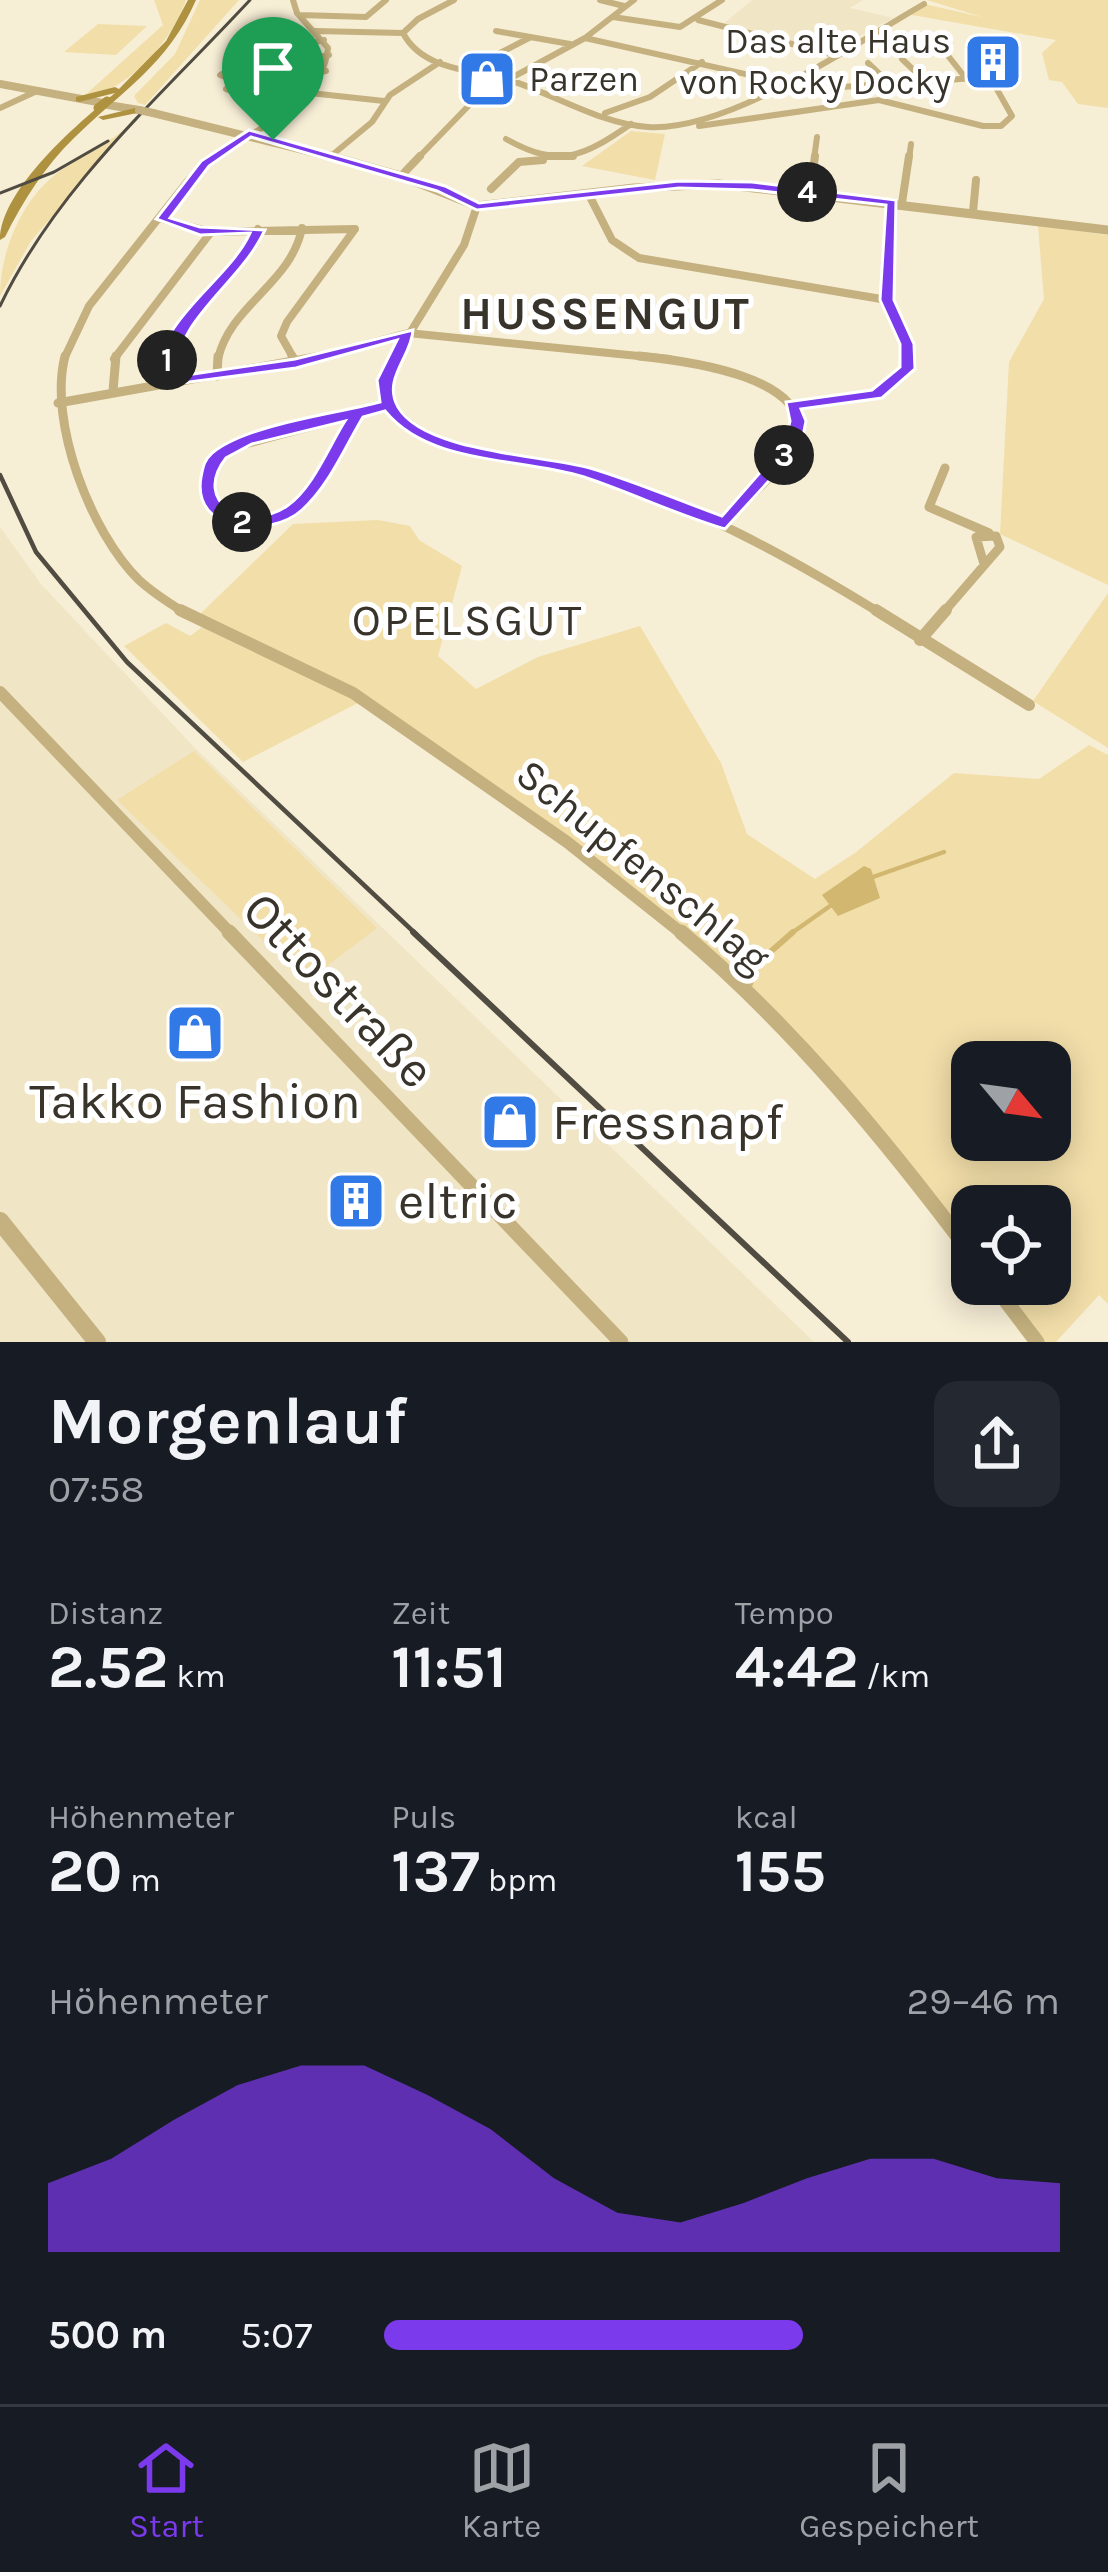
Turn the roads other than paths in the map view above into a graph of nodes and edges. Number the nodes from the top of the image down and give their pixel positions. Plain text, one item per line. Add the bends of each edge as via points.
1 (192, 0) edge
2 (293, 0) edge
3 (386, 0) edge
4 (454, 0) edge
5 (600, 0) edge
6 (634, 0) edge
7 (722, 0) edge
8 (909, 0) edge
9 (624, 7) junction
10 (300, 15) junction
11 (613, 17) junction
12 (698, 20) junction
13 (316, 31) junction
14 (496, 31) dead end
15 (403, 33) junction
16 (532, 37) junction
17 (585, 38) junction
18 (175, 39) junction
19 (323, 40) junction
20 (572, 44) junction
21 (498, 54) dead end
22 (831, 54) junction
23 (329, 56) junction
24 (949, 57) dead end
25 (1009, 58) dead end
26 (902, 59) dead end
27 (440, 62) junction
28 (702, 62) junction
29 (868, 63) dead end
30 (326, 71) junction
31 (964, 76) junction
32 (990, 77) junction
33 (506, 79) junction
34 (923, 79) junction
35 (781, 81) junction
36 (886, 81) junction
37 (238, 82) junction
38 (0, 85) edge
39 (37, 91) junction
40 (310, 93) junction
41 (248, 98) junction
42 (79, 99) junction
43 (384, 101) junction
44 (108, 105) junction
45 (0, 108) edge
46 (139, 110) junction
47 (604, 114) junction
48 (279, 116) junction
49 (631, 124) junction
50 (683, 126) junction
51 (249, 134) junction
52 (817, 137) dead end
53 (506, 139) dead end
54 (910, 144) dead end
55 (332, 156) junction
56 (552, 159) junction
57 (401, 176) junction
58 (976, 180) dead end
59 (491, 190) dead end
60 (810, 192) junction
61 (588, 193) junction
62 (897, 203) junction
63 (477, 206) junction
64 (974, 212) junction
65 (162, 219) junction
66 (302, 228) junction
67 (258, 230) junction
68 (1108, 230) edge
69 (3, 232) edge
70 (212, 232) junction
71 (887, 300) junction
72 (408, 333) junction
73 (296, 363) junction
74 (217, 376) junction
75 (165, 383) junction
76 (113, 391) junction
77 (58, 403) junction
78 (388, 405) junction
79 (791, 405) junction
80 (357, 413) junction
81 (945, 468) dead end
82 (725, 524) junction
83 (992, 535) junction
84 (984, 564) junction
85 (920, 640) junction
86 (0, 692) edge
87 (1029, 705) dead end
88 (0, 1221) edge
89 (951, 1227) edge
90 (1009, 1305) edge
91 (97, 1342) edge
92 (621, 1342) edge
93 (1037, 1342) edge

1 - 18 main road
2 - 10 street
3 - 10 street via 366,17
4 - 15 street
5 - 9 street
6 - 9 street
7 - 12 street
8 - 22 street via 924,4
9 - 11 street
10 - 13 street
11 - 12 street via 668,28
11 - 17 street
12 - 22 street
13 - 15 street
13 - 19 street
14 - 16 street
15 - 27 street via 412,50
16 - 20 street
16 - 21 street
17 - 20 street
17 - 28 street
18 - 44 main road
18 - 44 main road via 163,64
19 - 23 street
19 - 37 street via 236,64 220,76
20 - 33 street
22 - 35 street
23 - 30 street
23 - 37 street via 277,64
24 - 31 street
25 - 32 street
26 - 34 street
27 - 33 street
27 - 43 street
28 - 35 street
28 - 47 street via 650,97
29 - 36 street
30 - 40 street
30 - 41 street via 284,79
31 - 32 street
31 - 34 street
32 - 50 street via 1012,116 1001,127 879,100
33 - 47 street
33 - 57 street via 469,104
34 - 36 street
35 - 36 street via 815,89
35 - 50 street
37 - 41 street via 226,91
38 - 39 street
39 - 42 street
39 - 45 street
40 - 43 street
40 - 48 street
41 - 48 street via 248,108
42 - 44 main road
42 - 44 main road
43 - 55 street
44 - 46 main road
44 - 46 main road
44 - 69 main road
46 - 51 street, bridge
47 - 49 street
48 - 51 street
49 - 50 street
49 - 56 street via 583,156
51 - 55 street
51 - 65 street via 205,164
52 - 60 street
53 - 56 street
54 - 62 street
55 - 57 street
56 - 59 street via 519,162
57 - 63 street
58 - 64 street
60 - 61 street via 679,184
60 - 62 street
61 - 63 street
61 - 71 street via 612,240 639,257
62 - 64 street
62 - 71 street
63 - 72 street via 467,240
64 - 68 street
65 - 70 street
65 - 77 street via 79,316
66 - 67 street
66 - 73 street via 356,232 285,326 281,336
66 - 74 street via 296,254 223,342
67 - 70 street
67 - 75 street via 248,253 178,331
70 - 76 street via 121,345
71 - 79 street via 910,354 904,375 876,394
72 - 73 street
72 - 78 street via 385,380
72 - 79 street via 695,362 749,376
73 - 74 street
74 - 75 street
75 - 76 street
76 - 77 street
77 - 89 street, Schupfenschlag via 108,542 140,580 198,621 350,691 549,828 688,939 799,1043
78 - 80 street
78 - 82 street via 406,427 440,442 585,472
79 - 82 street via 798,421 793,446
80 - 80 street via 220,454 209,474 211,503 225,518 277,518 299,504
81 - 83 street via 929,507
82 - 85 street
83 - 84 street via 1001,544
83 - 84 street via 975,541
84 - 85 street
85 - 87 street
86 - 92 street, Ottostraße
88 - 91 street
90 - 93 street

